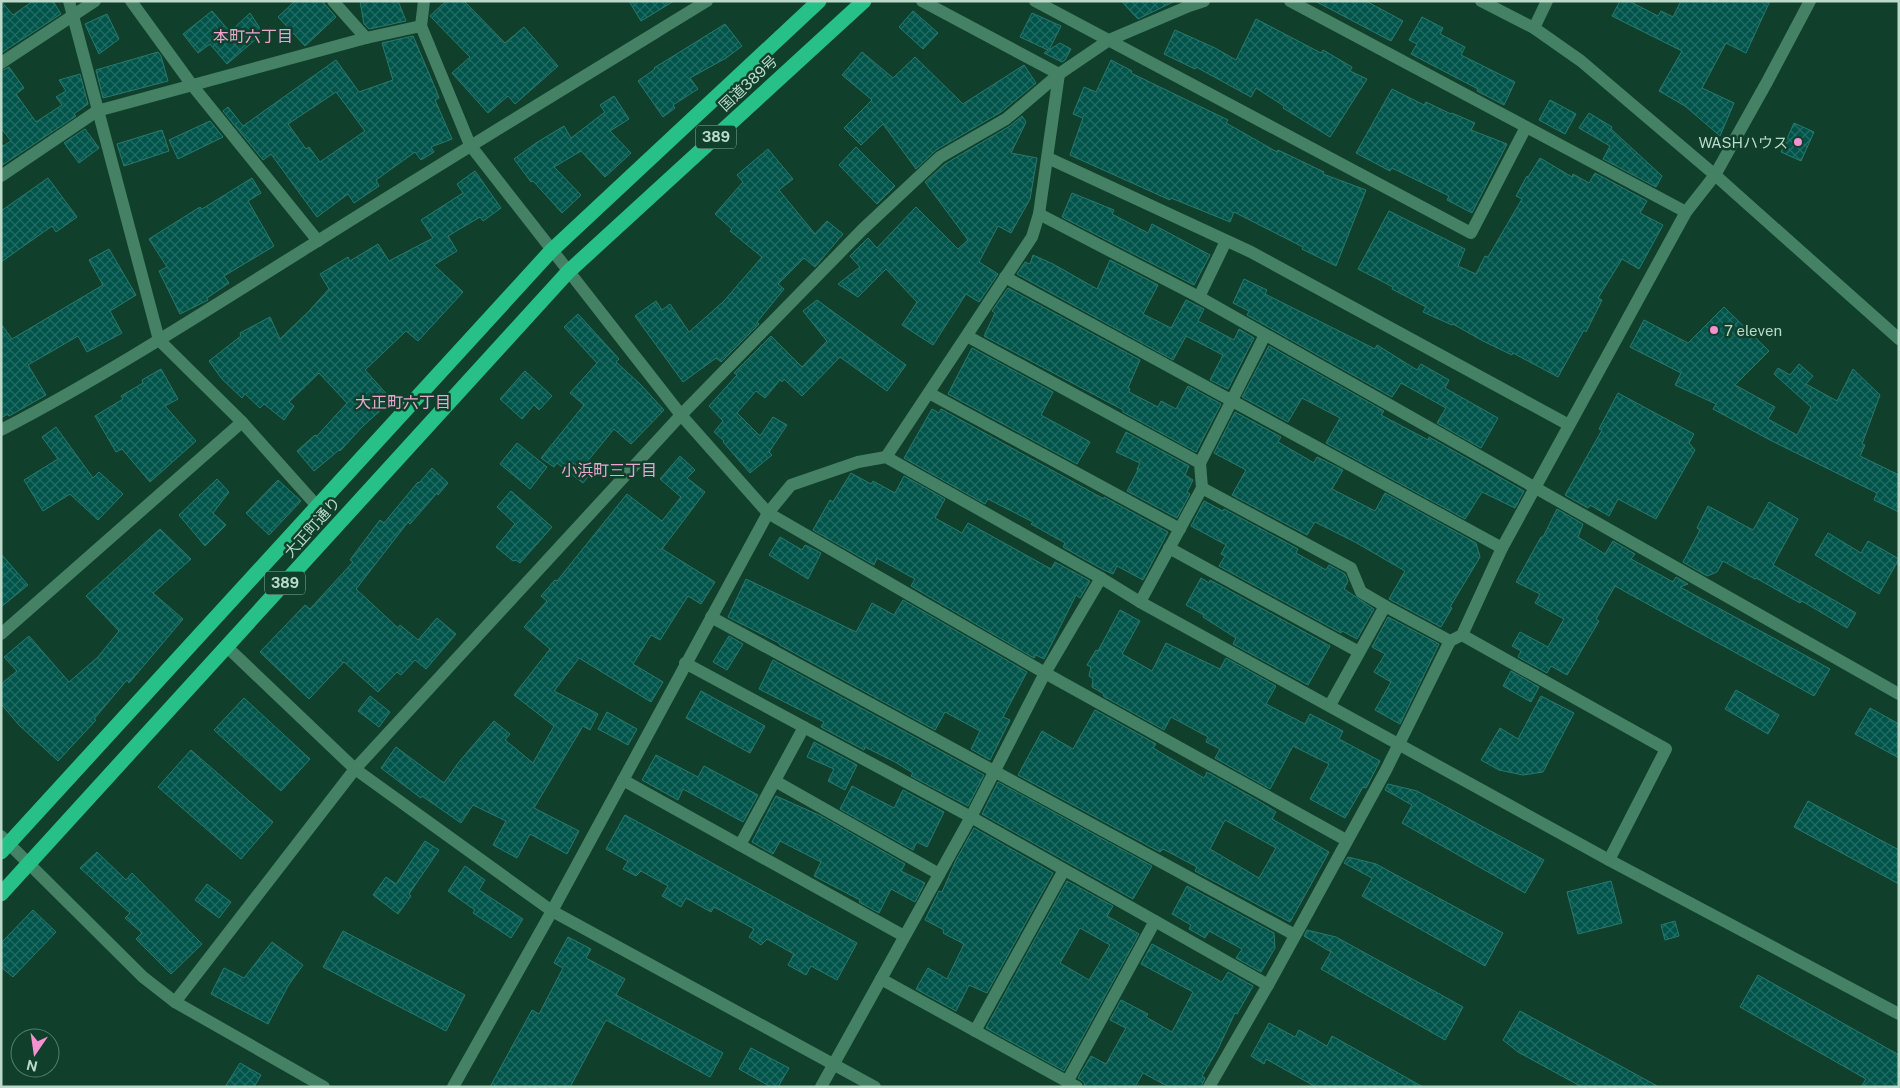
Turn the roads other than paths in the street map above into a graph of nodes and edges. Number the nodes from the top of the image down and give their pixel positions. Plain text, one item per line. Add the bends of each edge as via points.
1 (70, 1) edge
2 (95, 1) edge
3 (132, 1) edge
4 (333, 1) edge
5 (424, 1) edge
6 (707, 1) edge
7 (819, 1) edge
8 (864, 1) edge
9 (922, 1) edge
10 (1034, 1) edge
11 (1204, 1) edge
12 (1290, 1) edge
13 (1481, 1) edge
14 (1547, 1) edge
15 (1810, 1) edge
16 (73, 17) junction
17 (421, 26) junction
18 (1534, 28) junction
19 (366, 38) junction
20 (1109, 40) junction
21 (1, 63) edge
22 (1059, 74) junction
23 (192, 85) junction
24 (97, 111) junction
25 (1526, 127) junction
26 (470, 146) junction
27 (1048, 158) junction
28 (1716, 175) junction
29 (1, 176) edge
30 (1686, 212) junction
31 (1039, 214) junction
32 (318, 241) junction
33 (1226, 241) junction
34 (551, 250) junction
35 (568, 272) junction
36 (1005, 278) junction
37 (1200, 297) junction
38 (1265, 335) junction
39 (967, 336) junction
40 (1899, 338) edge
41 (159, 340) junction
42 (929, 393) junction
43 (1232, 400) junction
44 (681, 415) junction
45 (242, 422) junction
46 (1569, 425) junction
47 (1, 430) edge
48 (886, 458) junction
49 (1200, 464) junction
50 (1202, 488) junction
51 (1535, 488) junction
52 (317, 506) junction
53 (768, 513) junction
54 (1180, 529) junction
55 (1169, 548) junction
56 (1502, 548) junction
57 (1101, 578) junction
58 (1140, 602) junction
59 (1385, 606) junction
60 (711, 617) junction
61 (1, 634) edge
62 (1456, 638) junction
63 (227, 647) junction
64 (1359, 652) junction
65 (685, 663) junction
66 (1045, 673) junction
67 (1899, 694) edge
68 (1330, 705) junction
69 (804, 727) junction
70 (1398, 744) junction
71 (355, 769) junction
72 (995, 772) junction
73 (623, 780) junction
74 (775, 781) junction
75 (971, 817) junction
76 (1346, 840) junction
77 (4, 844) edge
78 (740, 845) junction
79 (1609, 860) junction
80 (29, 863) junction
81 (1064, 870) junction
82 (939, 874) junction
83 (1, 894) edge
84 (552, 911) junction
85 (1155, 921) junction
86 (1295, 935) junction
87 (904, 936) junction
88 (881, 979) junction
89 (1268, 985) junction
90 (175, 1002) junction
91 (1899, 1014) edge
92 (975, 1031) junction
93 (833, 1064) junction
94 (1072, 1084) edge
95 (324, 1087) edge
96 (453, 1087) edge
97 (821, 1087) edge
98 (875, 1087) edge
99 (1209, 1087) edge

1 - 16 street
2 - 16 street
3 - 23 street
4 - 19 street
5 - 17 street
6 - 26 street
7 - 34 highway, 国道389号 / 389
8 - 35 highway, 国道389号 / 389
9 - 22 street
10 - 20 street
11 - 20 street
12 - 25 street
13 - 18 street
14 - 18 street
15 - 28 street
16 - 21 street
16 - 24 street
17 - 19 street
17 - 26 street
18 - 28 street via 1581,61
19 - 23 street
20 - 22 street
20 - 25 street via 1471,234
22 - 27 street
22 - 44 street via 1006,119 940,157 863,229
23 - 24 street
23 - 32 street
24 - 29 street
24 - 41 street
25 - 30 street
26 - 32 street
26 - 34 street
27 - 31 street
27 - 33 street
28 - 30 street
28 - 40 street
30 - 46 street
31 - 36 street via 1032,237
31 - 37 street
32 - 41 street
33 - 37 street
33 - 46 street
34 - 35 street
34 - 52 highway, 大正町通り / 389
35 - 44 street
35 - 63 highway, 大正町通り / 389
36 - 39 street
36 - 43 street
37 - 38 street
38 - 43 street
38 - 51 street
39 - 42 street
39 - 49 street
41 - 45 street
41 - 47 street
42 - 48 street
42 - 54 street
43 - 49 street
43 - 56 street
44 - 53 street
44 - 71 street
45 - 52 street
45 - 61 street
46 - 51 street
48 - 53 street via 858,462 792,485
48 - 57 street
49 - 50 street
50 - 54 street
50 - 59 street via 1351,568 1362,592
51 - 56 street
51 - 67 street
52 - 77 highway, 大正町通り / 389
53 - 60 street
53 - 66 street
54 - 55 street
55 - 58 street
55 - 64 street
56 - 62 street
57 - 58 street
57 - 66 street
58 - 68 street
59 - 62 street
59 - 64 street
60 - 65 street
60 - 72 street
62 - 70 street
62 - 79 street via 1666,749
63 - 71 street
63 - 80 highway, 大正町通り / 389
64 - 68 street
65 - 69 street
65 - 73 street
66 - 72 street
66 - 76 street
68 - 70 street
69 - 74 street
69 - 75 street
70 - 76 street
70 - 79 street
71 - 84 street
71 - 90 street
72 - 75 street
72 - 86 street
73 - 78 street
73 - 84 street
74 - 78 street
74 - 82 street
75 - 81 street
75 - 82 street
76 - 86 street
77 - 80 street
78 - 87 street
79 - 91 street
80 - 83 highway, 大正町通り / 389
80 - 90 street via 144,977
81 - 85 street
81 - 92 street
82 - 87 street
84 - 93 street
84 - 96 street
85 - 89 street
85 - 94 street
86 - 89 street
87 - 88 street
88 - 92 street
88 - 93 street
89 - 99 street
90 - 95 street
92 - 94 street
93 - 97 street
93 - 98 street

